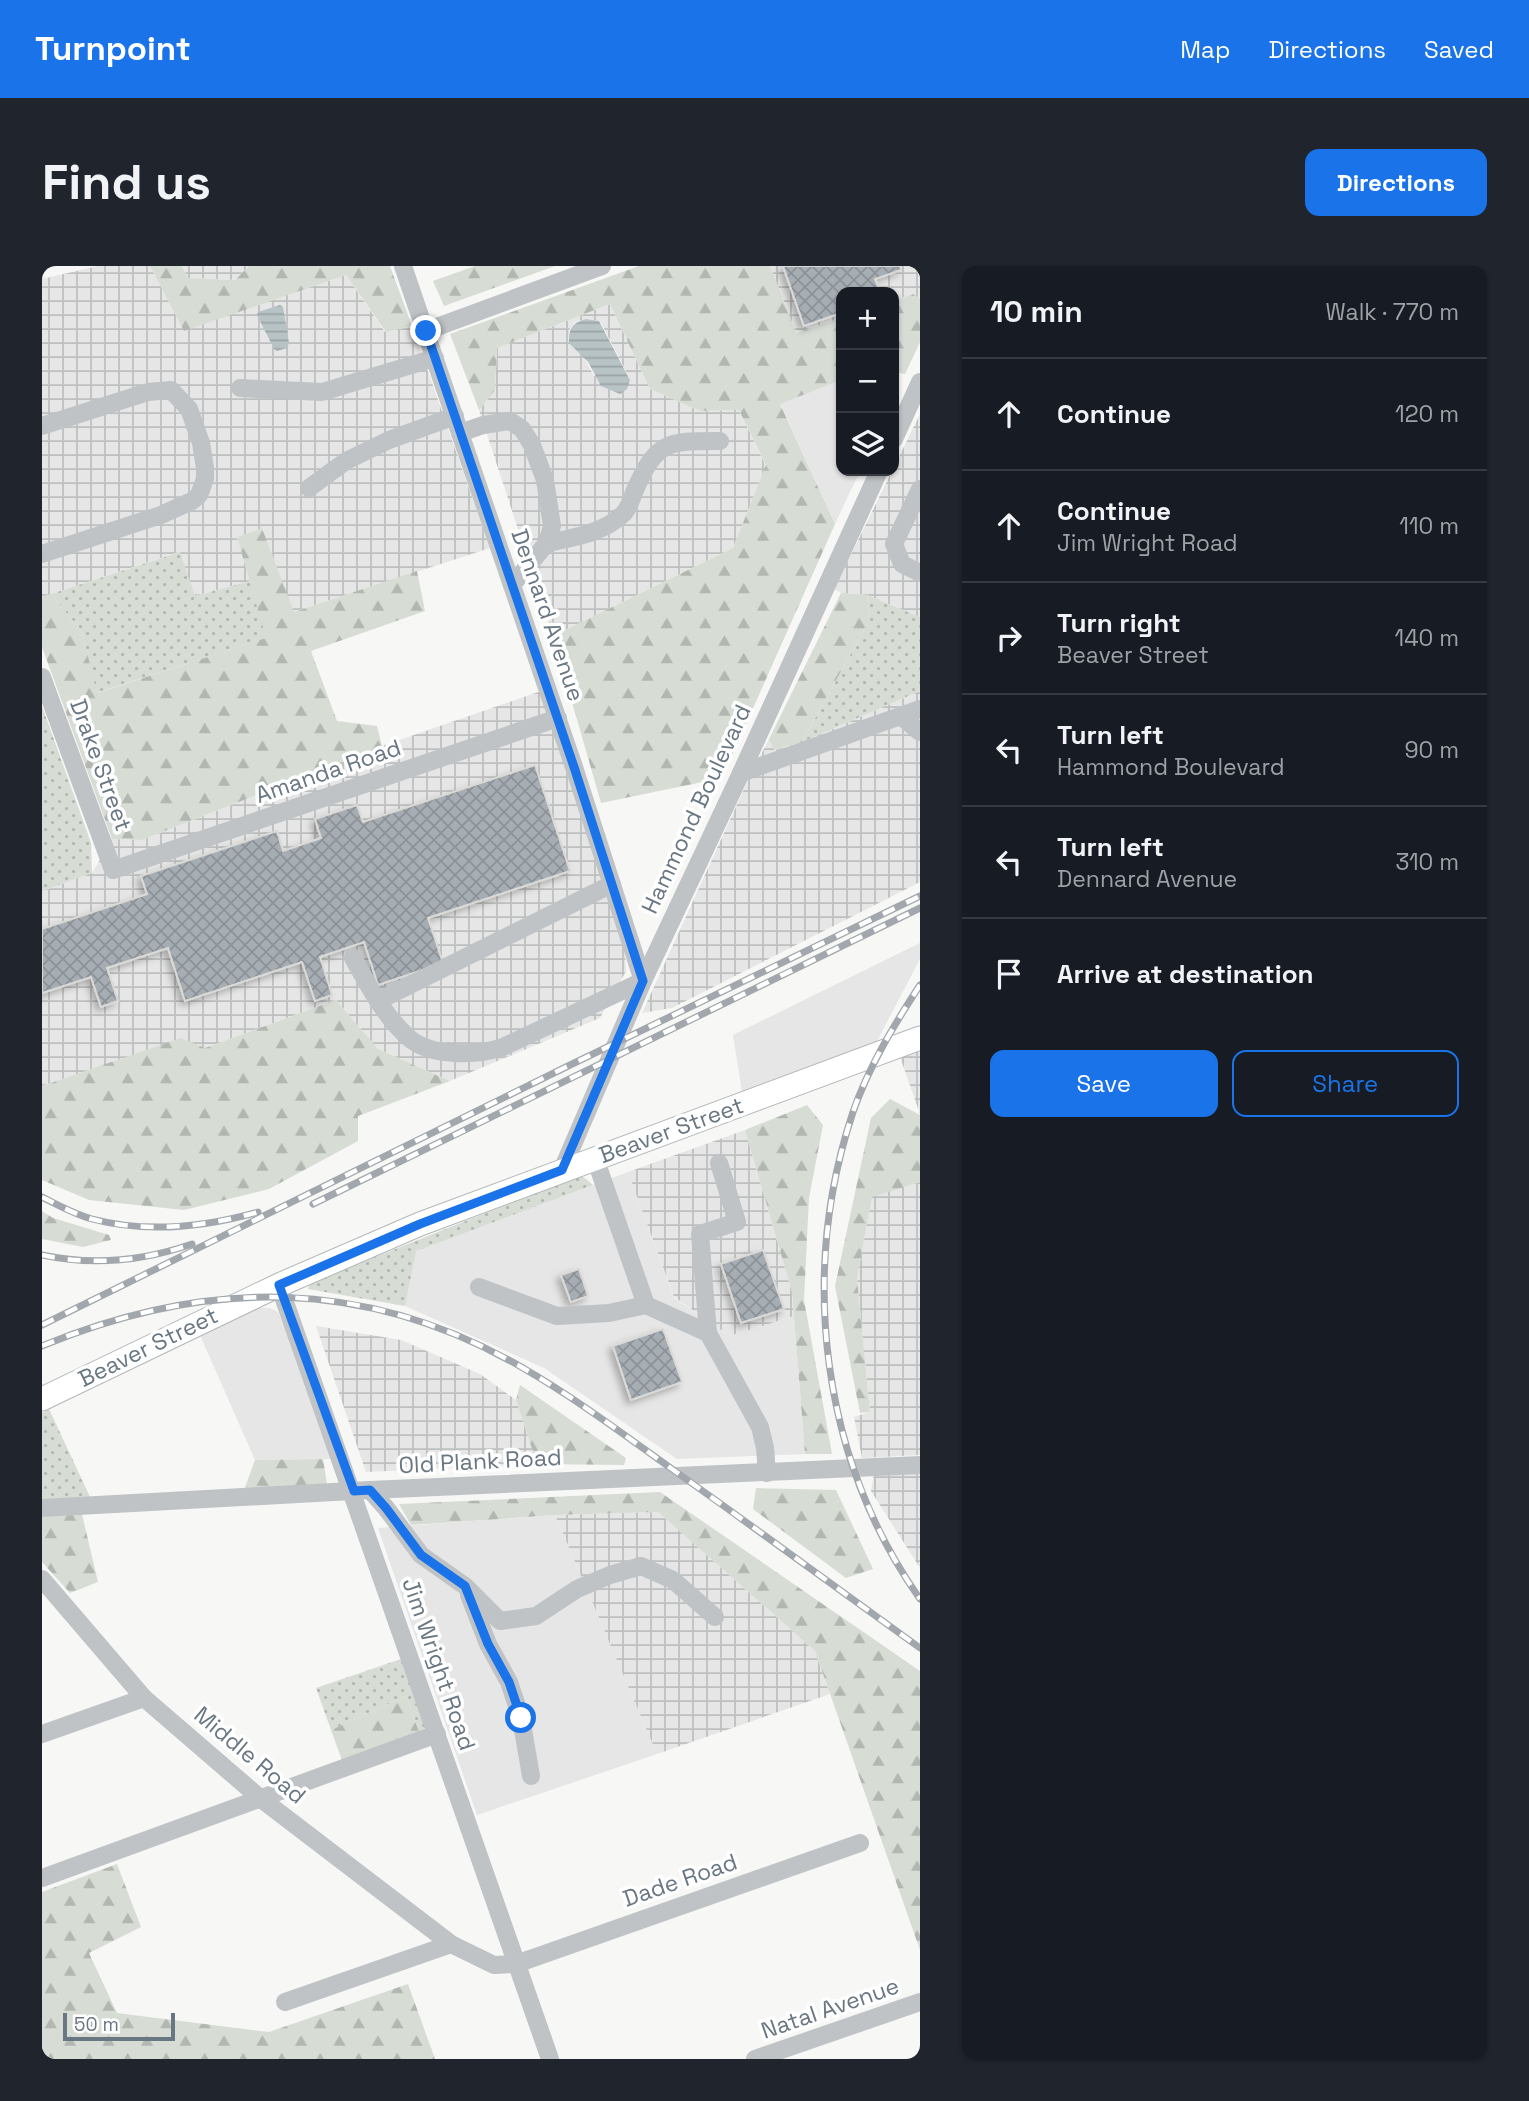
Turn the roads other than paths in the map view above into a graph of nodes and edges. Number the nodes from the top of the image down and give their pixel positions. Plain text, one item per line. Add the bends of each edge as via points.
1 (403, 266) edge
2 (602, 266) edge
3 (426, 331) junction
4 (435, 358) junction
5 (920, 382) edge
6 (240, 388) dead end
7 (455, 416) junction
8 (913, 417) edge
9 (42, 426) edge
10 (460, 433) junction
11 (899, 433) edge
12 (720, 441) dead end
13 (877, 476) edge
14 (309, 488) dead end
15 (920, 489) edge
16 (547, 543) junction
17 (42, 554) edge
18 (920, 573) edge
19 (512, 585) junction
20 (42, 677) edge
21 (920, 709) edge
22 (901, 716) junction
23 (558, 719) junction
24 (920, 733) edge
25 (741, 773) junction
26 (113, 870) joint
27 (612, 884) junction
28 (353, 958) dead end
29 (643, 981) junction
30 (378, 1002) junction
31 (920, 1038) edge
32 (595, 1158) junction
33 (719, 1163) dead end
34 (562, 1170) junction
35 (279, 1285) junction
36 (479, 1287) dead end
37 (646, 1305) junction
38 (708, 1334) junction
39 (42, 1399) edge
40 (920, 1465) edge
41 (767, 1473) junction
42 (362, 1491) junction
43 (42, 1508) edge
44 (42, 1578) edge
45 (465, 1586) junction
46 (715, 1617) dead end
47 (144, 1698) junction
48 (42, 1734) edge
49 (437, 1734) junction
50 (531, 1776) dead end
51 (260, 1798) junction
52 (860, 1843) dead end
53 (42, 1878) edge
54 (451, 1944) junction
55 (516, 1964) junction
56 (285, 2002) dead end
57 (920, 2002) edge
58 (550, 2059) edge
59 (755, 2059) edge

1 - 3 street, Dennard Avenue
2 - 3 street
3 - 4 street, Dennard Avenue
4 - 6 street via 322,392
4 - 7 street, Dennard Avenue
5 - 8 street
7 - 10 street, Dennard Avenue
7 - 14 street via 346,461
8 - 11 street
9 - 17 street via 148,391 171,390 189,409 205,468 202,488 192,501
10 - 16 street via 502,421 522,429 545,480 552,526
10 - 19 street, Dennard Avenue
12 - 16 street via 688,441 660,449 646,465 624,514 589,535
13 - 25 street, Hammond Boulevard
15 - 18 street via 894,544 902,564
16 - 19 street
19 - 23 street, Dennard Avenue
20 - 26 street, Drake Street
21 - 22 street
22 - 24 street
22 - 25 street
23 - 26 street, Amanda Road
23 - 27 street, Dennard Avenue
25 - 29 street, Hammond Boulevard
27 - 29 street, Dennard Avenue
27 - 30 street
28 - 30 street
29 - 30 street via 479,1054 441,1050 411,1039
29 - 34 street, Hammond Boulevard
31 - 32 main road, Beaver Street
32 - 34 main road, Beaver Street
32 - 37 street
33 - 38 street via 737,1222 700,1234
34 - 35 main road, Beaver Street
35 - 39 main road, Beaver Street
35 - 42 street, Jim Wright Road
36 - 37 street via 557,1315 608,1314
37 - 38 street
38 - 41 street via 760,1427
40 - 41 street, Old Plank Road
41 - 42 street, Old Plank Road
42 - 43 street, Old Plank Road
42 - 45 street via 386,1508 421,1555
42 - 49 street, Jim Wright Road
44 - 47 street, Middle Road
45 - 46 street via 500,1621 536,1616 577,1589 641,1566 673,1580
45 - 50 street via 509,1682
47 - 48 street
47 - 51 street, Middle Road
49 - 51 street
49 - 55 street, Jim Wright Road
51 - 53 street
51 - 54 street, Middle Road
52 - 55 street, Dade Road
54 - 55 street, Middle Road via 494,1965
54 - 56 street
55 - 58 street, Jim Wright Road
57 - 59 street, Natal Avenue

